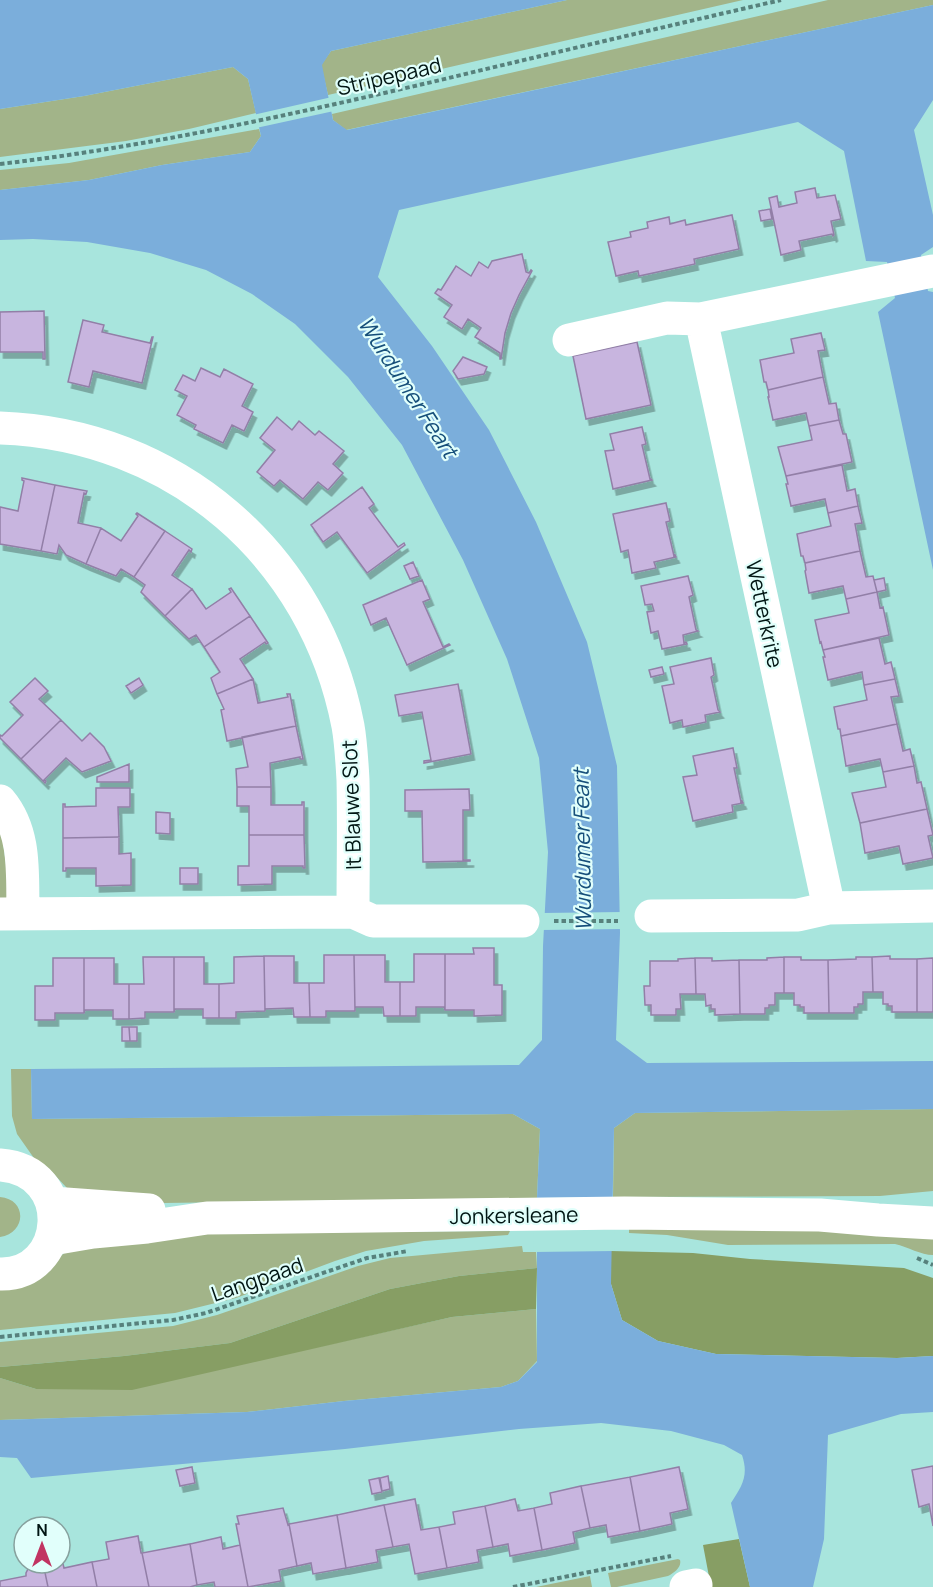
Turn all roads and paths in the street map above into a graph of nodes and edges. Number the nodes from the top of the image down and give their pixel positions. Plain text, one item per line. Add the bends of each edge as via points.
1 (781, 0) edge
2 (0, 164) edge
3 (930, 272) edge
4 (701, 319) junction
5 (569, 340) dead end
6 (0, 428) edge
7 (0, 801) edge
8 (933, 906) edge
9 (829, 908) junction
10 (353, 912) junction
11 (11, 914) edge
12 (637, 918) joint
13 (538, 921) joint
14 (1, 1159) edge
15 (933, 1200) edge
16 (52, 1203) junction
17 (820, 1215) junction
18 (207, 1218) junction
19 (933, 1223) edge
20 (52, 1239) junction
21 (417, 1250) dead end
22 (0, 1274) edge
23 (0, 1337) edge
24 (679, 1554) dead end
25 (513, 1587) edge

1 - 2 path, Stripepaad via 245,123 129,146
3 - 4 street
4 - 5 street via 667,318
4 - 9 street, Wetterkrite
6 - 10 street, It Blauwe Slot via 76,438 166,472 225,513 275,565 319,634 348,726 353,800
7 - 11 street via 20,842 22,860
8 - 9 street
9 - 12 street via 798,915
10 - 11 street
10 - 13 street via 374,921
12 - 13 path
14 - 16 street via 27,1172
15 - 17 street, Jonkersleane
16 - 18 street, Jonkersleane
16 - 20 street
17 - 18 street, Jonkersleane
17 - 19 street, Jonkersleane
18 - 20 street, Jonkersleane
20 - 22 street via 42,1256 27,1268
21 - 23 path, Langpaad via 367,1258 206,1313 173,1320
24 - 25 path

